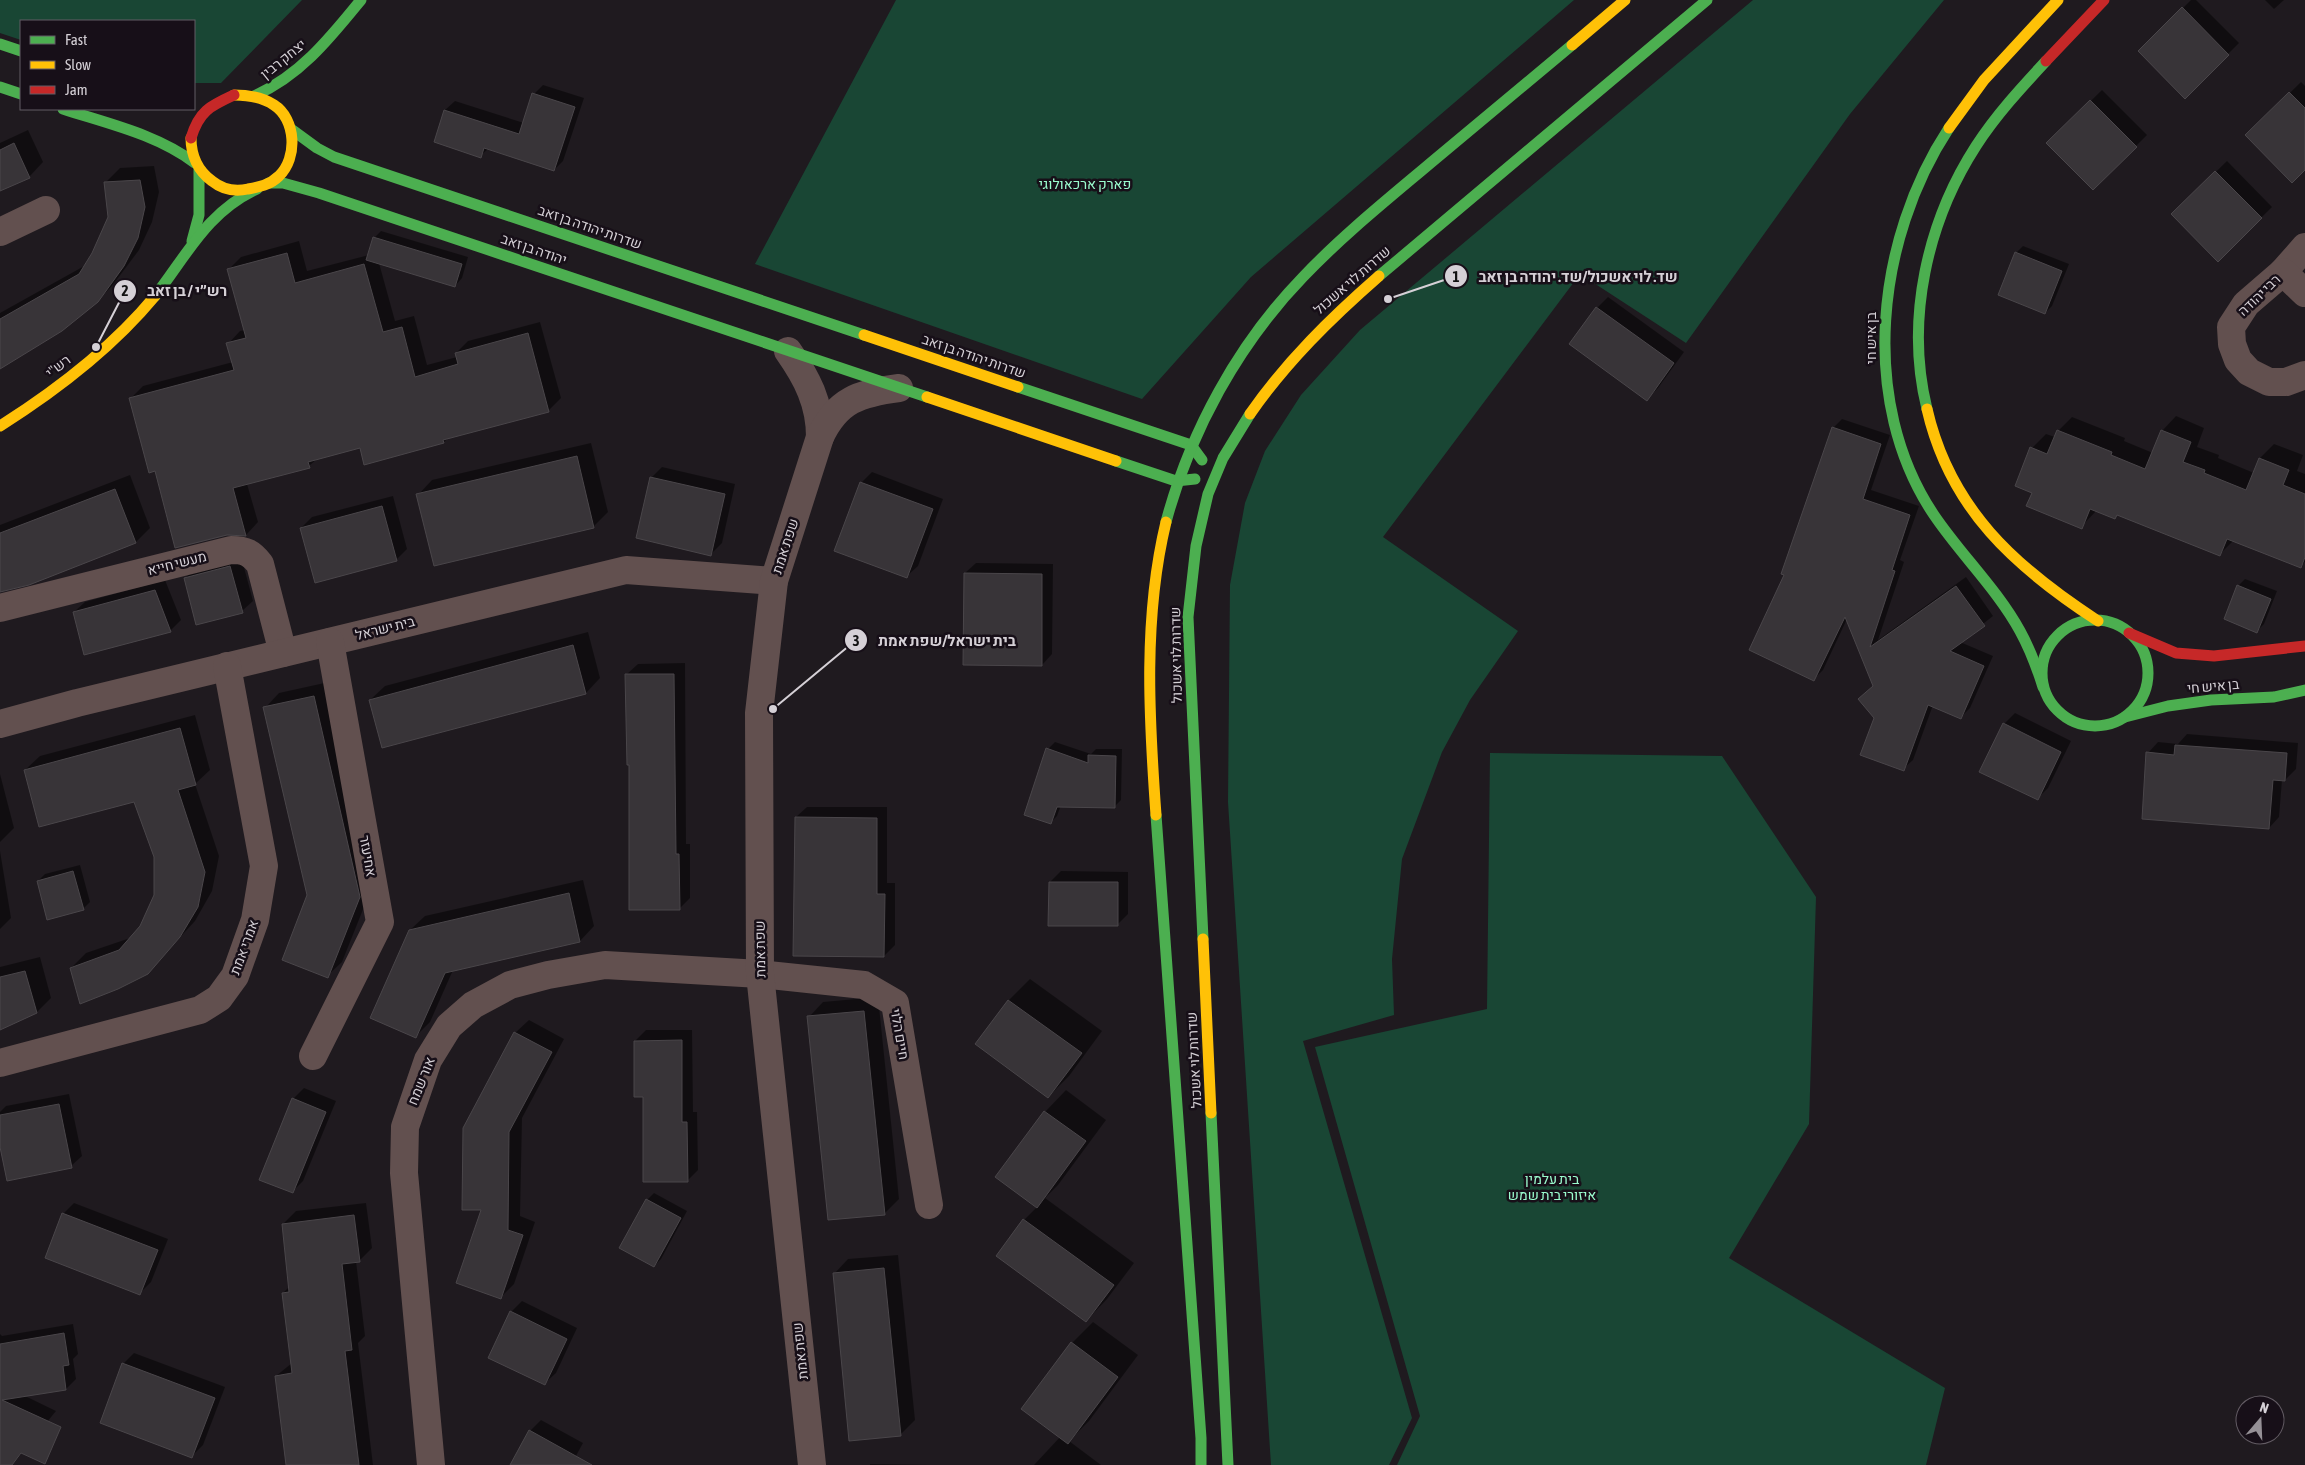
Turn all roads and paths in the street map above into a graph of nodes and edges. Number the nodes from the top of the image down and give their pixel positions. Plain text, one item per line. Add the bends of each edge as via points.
1 (360, 0) edge
2 (1625, 0) edge
3 (1707, 0) edge
4 (2058, 0) edge
5 (2104, 0) edge
6 (328, 40) junction
7 (0, 44) edge
8 (20, 51) edge
9 (302, 80) dead end
10 (0, 87) edge
11 (20, 94) edge
12 (254, 96) junction
13 (224, 98) junction
14 (201, 99) dead end
15 (66, 110) edge
16 (290, 119) junction
17 (197, 166) junction
18 (269, 183) junction
19 (256, 188) junction
20 (46, 210) dead end
21 (0, 232) edge
22 (2305, 247) edge
23 (186, 254) junction
24 (2283, 272) junction
25 (2305, 292) edge
26 (788, 351) junction
27 (2305, 375) edge
28 (899, 388) junction
29 (3, 418) edge
30 (820, 438) junction
31 (1191, 445) junction
32 (1214, 476) junction
33 (1176, 481) junction
34 (774, 581) junction
35 (0, 608) edge
36 (2098, 621) junction
37 (2129, 633) junction
38 (330, 642) junction
39 (2305, 646) edge
40 (283, 653) junction
41 (227, 666) junction
42 (2043, 687) junction
43 (2305, 690) edge
44 (2124, 718) junction
45 (0, 724) edge
46 (760, 974) junction
47 (313, 1056) dead end
48 (0, 1064) edge
49 (929, 1205) dead end
50 (431, 1465) edge
51 (812, 1465) edge
52 (1201, 1465) edge
53 (1228, 1465) edge

1 - 6 main road, יצחק רבין
2 - 31 main road, שדרות לוי אשכול via 1316,263 1290,291 1237,362
3 - 32 main road, שדרות לוי אשכול via 1316,332 1255,405
4 - 42 main road, בן איש חי via 1999,62 1961,109 1933,153 1912,196 1898,237 1888,286 1884,332 1886,381 1895,424 1923,498 1948,537 2016,624 2033,657
5 - 36 main road via 2024,84 1988,129 1962,169 1930,246 1921,290 1918,333 1920,377 1927,416 1952,482 1975,516 2021,565
6 - 9 main road, יצחק רבין
6 - 12 main road, יצחק רבין via 278,85
7 - 8 main road
10 - 11 main road
12 - 13 main road
12 - 16 main road via 273,103
13 - 14 main road
13 - 17 main road via 205,108 194,125 191,141
15 - 17 main road via 164,142 181,151
16 - 18 main road via 290,161 278,178
16 - 31 main road, שדרות יהודה בן זאב via 317,148 334,157
17 - 19 main road via 208,180 230,190
17 - 23 main road, רש"י via 200,211 197,230
18 - 19 main road
18 - 26 main road, יהודה בן זאב via 284,183 319,192
19 - 23 main road, רש"י via 221,211
20 - 21 street
22 - 24 street
23 - 29 main road, רש"י via 146,307 115,338 67,379
24 - 25 street, רבי יהודה
24 - 27 street, רבי יהודה via 2246,304 2235,319 2231,327 2232,344 2238,360 2249,372 2269,382 2286,382
26 - 28 main road
26 - 30 street, שפת אמת via 812,389
28 - 30 street, שפת אמת via 854,398 827,422
28 - 33 main road
30 - 34 street, שפת אמת
31 - 32 main road
31 - 33 main road, שדרות לוי אשכול
32 - 33 main road
32 - 53 main road, שדרות לוי אשכול via 1192,569 1188,617
33 - 52 main road, שדרות לוי אשכול via 1157,563 1152,615 1151,692 1169,1020
34 - 38 street, בית ישראל via 626,570
34 - 46 street, שפת אמת via 759,713
35 - 40 street, מעשי חייא via 231,550 244,550 260,564
36 - 37 main road via 2114,624
36 - 42 main road via 2081,622 2054,640 2045,654
37 - 39 main road via 2176,653 2214,656
37 - 44 main road via 2140,646 2148,677 2145,692
38 - 40 street, בית ישראל
38 - 47 street, אחיעזר via 380,922
40 - 41 street, בית ישראל
41 - 45 street, בית ישראל
41 - 48 street, אמרי אמת via 264,866 255,920 235,976 219,998 200,1010
42 - 44 main road via 2050,702 2062,715 2076,723 2093,726
43 - 44 main road, בן איש חי via 2274,697 2168,706
46 - 49 street, חיים הלוי via 864,985 895,1003
46 - 50 street, אור שמח via 605,964 510,985 473,1004 448,1026 428,1060 405,1127 404,1173
46 - 51 street, שפת אמת

